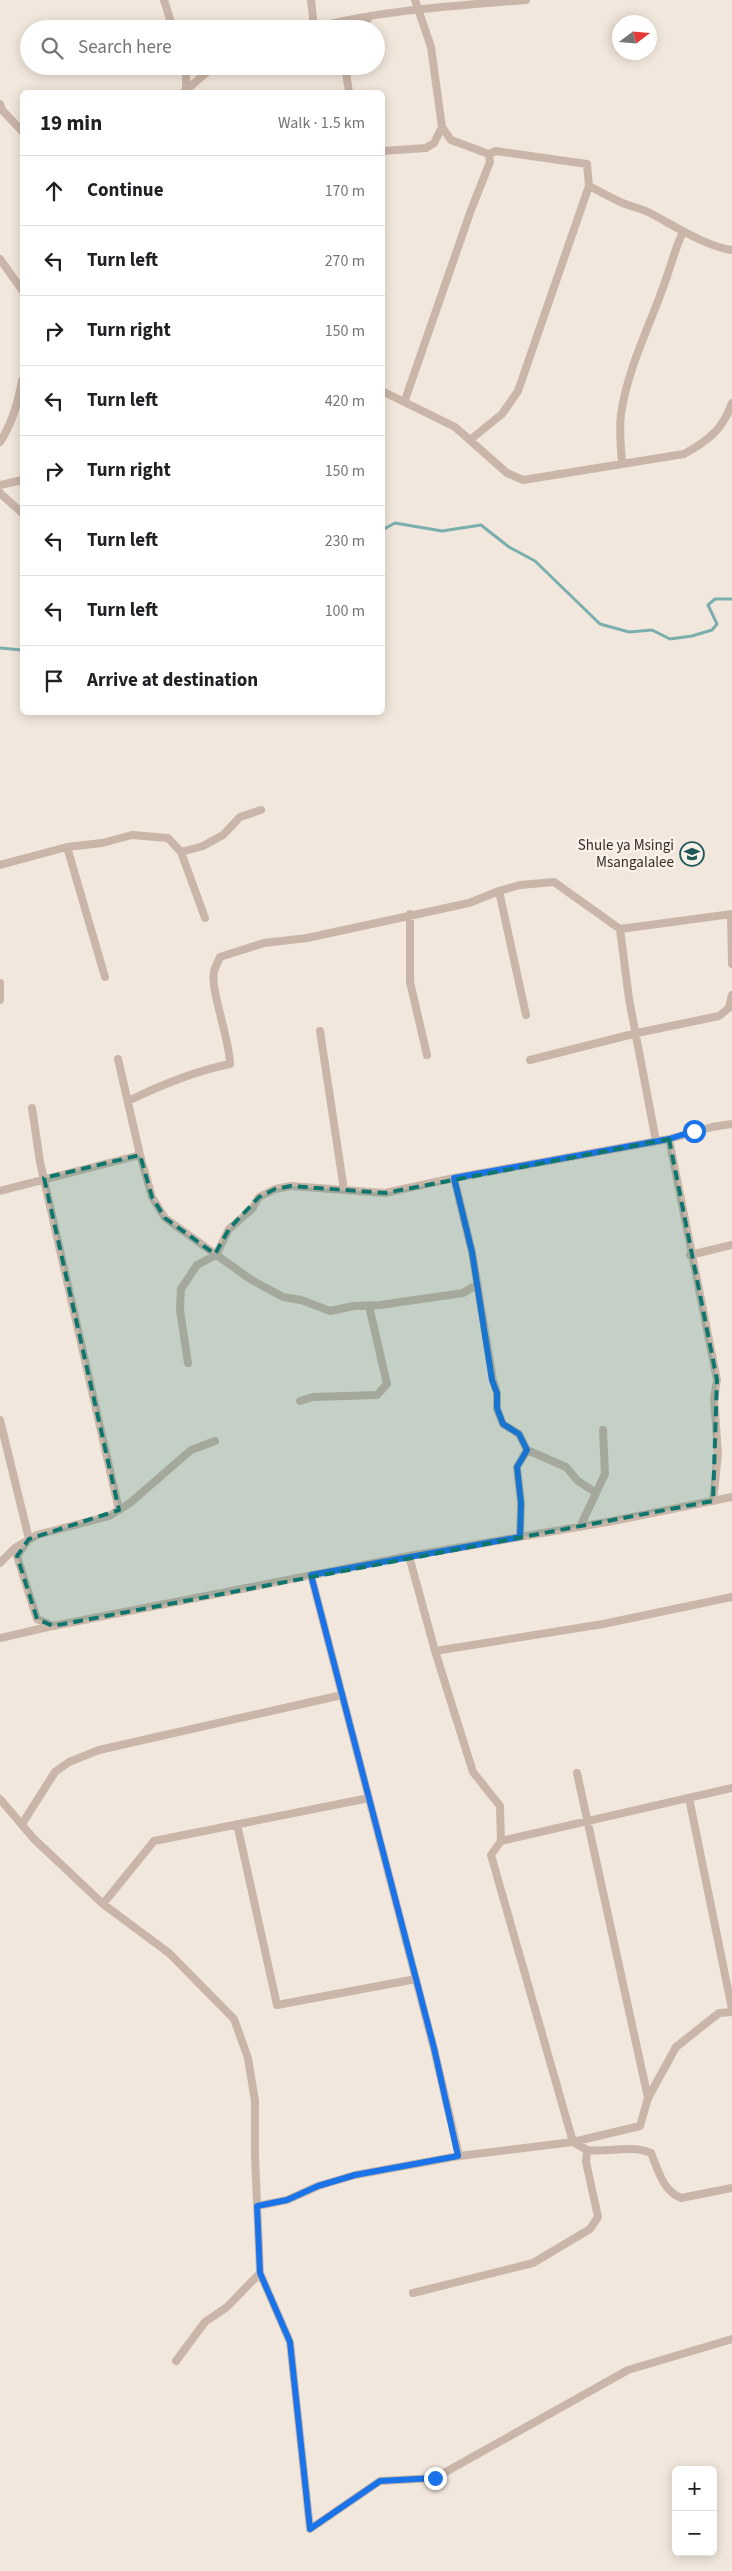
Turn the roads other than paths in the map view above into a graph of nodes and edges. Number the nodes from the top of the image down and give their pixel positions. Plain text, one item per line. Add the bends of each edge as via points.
1 (164, 0) edge
2 (311, 0) edge
3 (415, 0) edge
4 (526, 0) edge
5 (419, 9) junction
6 (370, 16) junction
7 (170, 20) edge
8 (311, 20) edge
9 (349, 20) edge
10 (367, 20) edge
11 (186, 75) edge
12 (204, 75) edge
13 (346, 75) edge
14 (185, 90) edge
15 (187, 90) edge
16 (349, 90) edge
17 (0, 104) edge
18 (442, 127) junction
19 (20, 129) edge
20 (385, 151) edge
21 (489, 154) junction
22 (589, 186) junction
23 (683, 232) junction
24 (732, 250) edge
25 (0, 258) edge
26 (20, 287) edge
27 (20, 388) edge
28 (385, 392) edge
29 (405, 400) junction
30 (732, 403) edge
31 (470, 440) junction
32 (0, 442) edge
33 (622, 464) junction
34 (20, 480) edge
35 (0, 485) edge
36 (0, 493) edge
37 (20, 511) edge
38 (261, 810) dead end
39 (67, 847) junction
40 (181, 852) junction
41 (0, 865) edge
42 (498, 891) junction
43 (410, 914) junction
44 (732, 914) edge
45 (205, 918) dead end
46 (620, 929) junction
47 (732, 964) edge
48 (105, 977) dead end
49 (0, 983) edge
50 (732, 995) edge
51 (0, 1000) edge
52 (526, 1016) dead end
53 (320, 1032) dead end
54 (637, 1033) junction
55 (427, 1056) dead end
56 (118, 1060) dead end
57 (530, 1060) dead end
58 (128, 1101) junction
59 (32, 1108) dead end
60 (732, 1124) edge
61 (669, 1139) junction
62 (656, 1141) junction
63 (140, 1155) junction
64 (44, 1178) junction
65 (454, 1178) junction
66 (344, 1190) junction
67 (0, 1191) edge
68 (732, 1245) edge
69 (216, 1255) junction
70 (690, 1255) junction
71 (478, 1284) junction
72 (369, 1306) junction
73 (188, 1363) dead end
74 (300, 1401) dead end
75 (0, 1420) edge
76 (603, 1430) dead end
77 (215, 1441) dead end
78 (527, 1450) junction
79 (595, 1492) junction
80 (731, 1499) edge
81 (713, 1501) junction
82 (119, 1510) junction
83 (580, 1527) junction
84 (520, 1537) junction
85 (29, 1540) junction
86 (409, 1556) junction
87 (0, 1563) edge
88 (311, 1575) junction
89 (732, 1597) edge
90 (53, 1626) junction
91 (1, 1638) edge
92 (435, 1651) junction
93 (342, 1695) junction
94 (577, 1773) dead end
95 (732, 1788) edge
96 (369, 1798) junction
97 (690, 1798) junction
98 (0, 1800) edge
99 (588, 1822) junction
100 (22, 1824) junction
101 (237, 1824) junction
102 (500, 1841) junction
103 (103, 1904) junction
104 (416, 1979) junction
105 (732, 2010) edge
106 (648, 2098) junction
107 (573, 2142) junction
108 (587, 2150) junction
109 (458, 2156) junction
110 (732, 2188) edge
111 (257, 2206) junction
112 (260, 2273) junction
113 (413, 2293) dead end
114 (732, 2339) edge
115 (176, 2361) dead end

1 - 7 street
2 - 8 street
3 - 5 street
4 - 5 street
5 - 6 street
5 - 18 street via 431,47
6 - 9 street
6 - 10 street
11 - 14 street
12 - 15 street
13 - 16 street
17 - 19 street
18 - 20 street via 434,143 426,148
18 - 21 street via 451,140
21 - 22 street via 496,151 587,164
21 - 29 street via 490,162
22 - 23 street via 648,212
22 - 31 street via 518,391 502,414
23 - 24 street via 718,248
23 - 33 street via 629,380 621,415
25 - 26 street
27 - 32 street via 7,432
28 - 29 street
29 - 31 street via 455,427
30 - 33 street via 720,430 699,446 684,454
31 - 33 street via 507,474 523,480
34 - 35 street
36 - 37 street
38 - 40 street via 240,817 223,835 203,846
39 - 40 street via 145,835 168,838
39 - 41 street
39 - 48 street
40 - 45 street
42 - 43 street via 469,903
42 - 46 street via 520,884 554,882
42 - 52 street
43 - 55 street via 410,982
43 - 58 street via 307,938 264,943 220,958 214,984 230,1050 230,1064 158,1086
44 - 46 street
44 - 47 street
46 - 54 street
49 - 51 street
50 - 54 street via 729,1008 720,1016
53 - 66 street
54 - 57 street
54 - 62 street
56 - 58 street
58 - 63 street
59 - 64 street
60 - 61 street
61 - 62 street
61 - 70 street
62 - 65 street
63 - 64 street
63 - 69 street via 152,1197 165,1218
64 - 67 street
64 - 82 street
65 - 66 street via 384,1193
65 - 71 street
66 - 69 street via 291,1186 259,1197 252,1209 229,1229
68 - 70 street
69 - 72 street via 283,1297 330,1311
69 - 73 street via 197,1265 181,1289 180,1310
70 - 81 street via 717,1380 714,1398 718,1454
71 - 72 street via 463,1293
71 - 78 street via 497,1408 503,1424 519,1434
72 - 74 street via 387,1384 377,1395 313,1397
75 - 85 street
76 - 79 street via 605,1474
77 - 82 street via 191,1450
78 - 79 street via 566,1467 578,1481
78 - 84 street via 517,1467
79 - 83 street
80 - 81 street
81 - 83 street
82 - 85 street via 109,1516
83 - 84 street
84 - 86 street
85 - 87 street
85 - 90 street via 17,1556 37,1619
86 - 88 street
86 - 92 street
88 - 90 street
88 - 93 street
89 - 92 street via 603,1624
90 - 91 street
92 - 102 street via 473,1772 500,1806
93 - 96 street
93 - 100 street via 99,1750 69,1762 55,1772
94 - 99 street
95 - 97 street
96 - 101 street
96 - 104 street
97 - 99 street
97 - 105 street
98 - 100 street
99 - 102 street
99 - 106 street
100 - 103 street
101 - 103 street via 154,1841
101 - 104 street via 277,2005
102 - 107 street via 491,1855
103 - 111 street via 169,1953 234,2020 248,2058 255,2100
104 - 109 street
105 - 106 street via 719,2013 676,2047
106 - 107 street via 640,2126
107 - 108 street
107 - 109 street
108 - 110 street via 602,2152 639,2148 651,2153 667,2189 681,2198
108 - 113 street via 586,2162 598,2216 590,2229 533,2262
109 - 111 street via 355,2175 287,2200
111 - 112 street
112 - 114 street via 290,2342 310,2529 380,2481 435,2478 628,2370
112 - 115 street via 227,2307 205,2322

